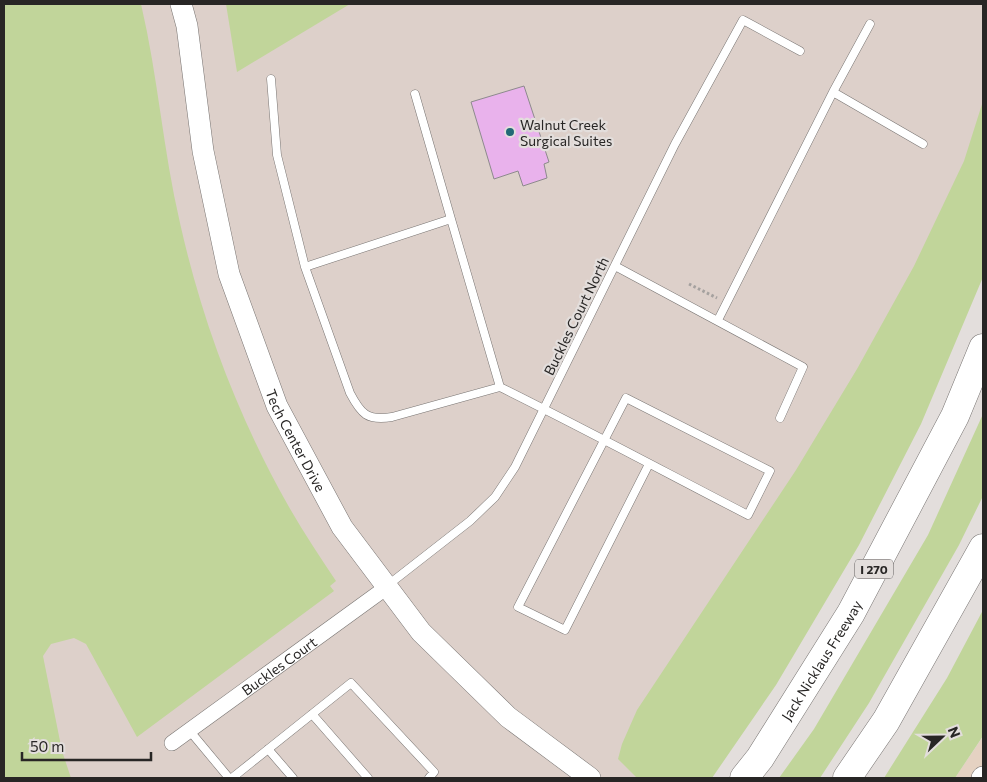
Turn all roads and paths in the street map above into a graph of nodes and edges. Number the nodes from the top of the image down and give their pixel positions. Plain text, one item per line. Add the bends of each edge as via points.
1 (181, 4) edge
2 (870, 24) dead end
3 (800, 51) dead end
4 (271, 80) dead end
5 (833, 92) junction
6 (415, 94) dead end
7 (923, 144) dead end
8 (451, 219) junction
9 (615, 266) junction
10 (305, 267) junction
11 (689, 284) dead end
12 (717, 298) dead end
13 (718, 320) junction
14 (983, 348) edge
15 (500, 387) junction
16 (544, 409) junction
17 (780, 418) dead end
18 (604, 440) junction
19 (650, 464) junction
20 (983, 548) edge
21 (387, 586) junction
22 (312, 714) junction
23 (189, 730) junction
24 (172, 743) dead end
25 (268, 750) junction
26 (230, 778) edge
27 (292, 778) edge
28 (368, 778) edge
29 (429, 778) edge
30 (590, 778) edge
31 (744, 778) edge
32 (847, 778) edge

1 - 21 main road, Tech Center Drive via 187,26 203,151 229,274 277,406 342,527
2 - 5 lane
3 - 9 lane, Buckles Court North via 743,20 675,144
4 - 10 lane via 277,155
5 - 7 lane
5 - 13 lane
6 - 8 lane
8 - 10 lane
8 - 15 lane
9 - 13 lane
9 - 16 lane, Buckles Court North
10 - 15 lane via 350,393 366,416 383,419
11 - 12 path
13 - 17 lane via 803,367
14 - 31 highway, Jack Nicklaus Freeway / I 270 via 955,416 851,613 760,758
15 - 16 lane
16 - 18 lane
16 - 21 lane, Buckles Court North via 515,467 495,497 470,521
18 - 19 lane
18 - 19 lane via 626,398 770,471 748,514
18 - 19 lane via 518,607 565,630
20 - 32 highway via 886,721
21 - 23 street, Buckles Court
21 - 30 main road, Tech Center Drive via 421,632 508,717
22 - 25 lane
22 - 28 lane
22 - 29 lane via 351,683 434,772
23 - 24 street, Buckles Court
23 - 26 lane
25 - 26 lane
25 - 27 lane

